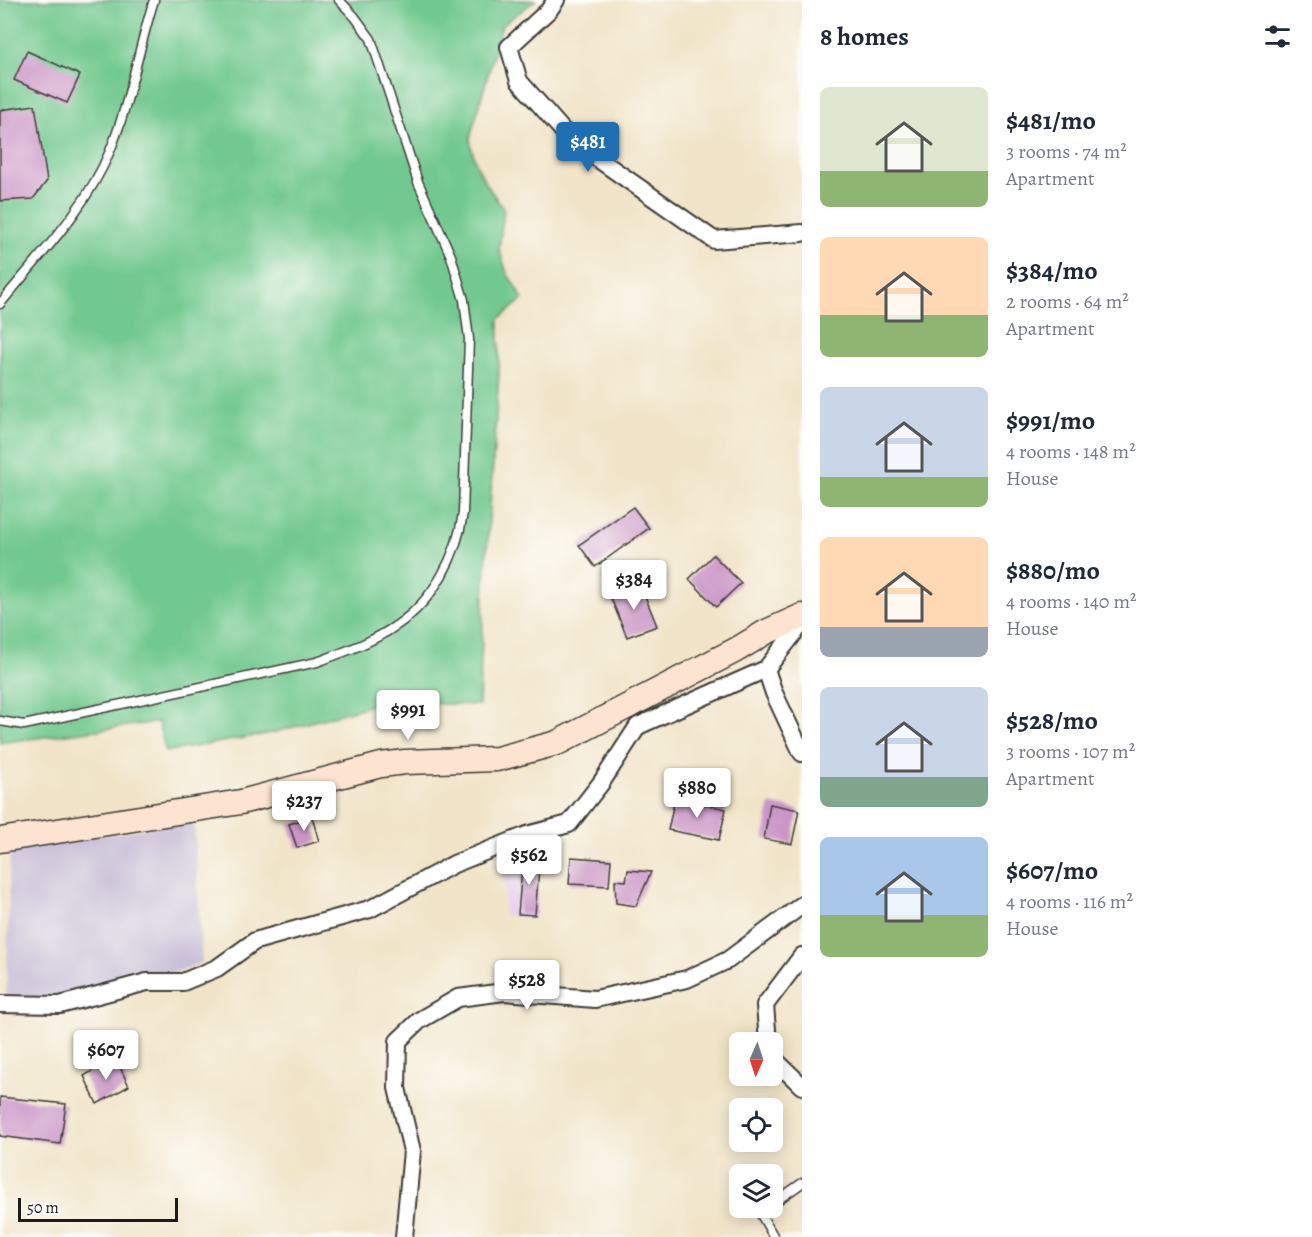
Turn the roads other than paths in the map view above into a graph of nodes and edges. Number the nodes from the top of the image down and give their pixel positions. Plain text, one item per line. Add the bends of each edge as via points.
1 (153, 0) edge
2 (339, 0) edge
3 (556, 0) edge
4 (802, 233) edge
5 (0, 304) edge
6 (802, 616) edge
7 (802, 623) edge
8 (766, 669) junction
9 (0, 721) edge
10 (802, 753) edge
11 (0, 840) edge
12 (802, 905) edge
13 (802, 956) edge
14 (0, 1004) edge
15 (767, 1032) edge
16 (783, 1068) edge
17 (802, 1086) edge
18 (802, 1183) edge
19 (783, 1196) edge
20 (763, 1218) edge
21 (404, 1237) edge
22 (774, 1237) edge

1 - 5 lane via 109,153 74,213
2 - 9 lane via 371,39 418,182 451,256 464,300 469,339 463,513 460,533 444,572 429,594 398,625 317,663 24,725
3 - 4 street via 508,47 519,81 571,140 714,240
6 - 11 main road via 566,738 529,751 497,759 381,765 241,802
7 - 8 street
8 - 10 street
8 - 14 street via 638,726 569,824 527,835 454,864 370,909 255,941 217,968 183,982 147,982 60,1005
12 - 21 street via 728,960 687,980 595,999 504,992 458,998 420,1020 398,1041 397,1088 412,1151
13 - 15 street via 765,1005
16 - 17 street
18 - 19 lane
20 - 22 lane

